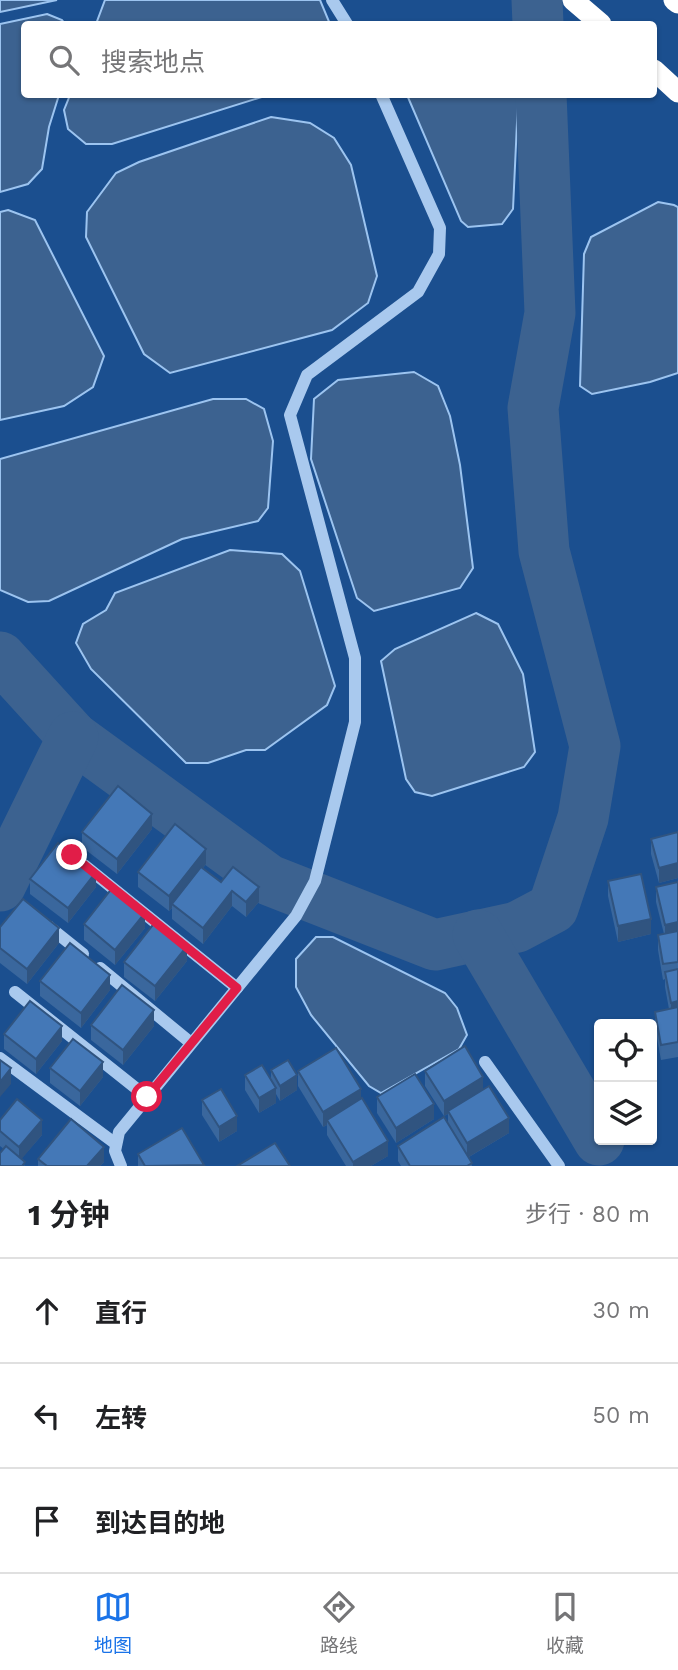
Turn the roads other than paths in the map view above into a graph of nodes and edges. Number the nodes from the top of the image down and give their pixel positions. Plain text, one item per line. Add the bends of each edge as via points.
1 (332, 0) edge
2 (577, 3) edge
3 (345, 21) edge
4 (598, 21) edge
5 (657, 74) edge
6 (678, 92) edge
7 (384, 98) edge
8 (72, 855) edge
9 (38, 917) edge
10 (237, 988) junction
11 (15, 992) dead end
12 (191, 1043) junction
13 (0, 1058) edge
14 (485, 1062) dead end
15 (147, 1097) junction
16 (116, 1144) junction
17 (121, 1166) edge
18 (559, 1166) edge

1 - 3 street
2 - 4 highway
5 - 6 highway
7 - 10 street via 440,228 439,254 418,292 307,375 290,415 355,657 355,722 315,881 296,916
8 - 10 street
9 - 12 street
10 - 12 street
11 - 15 street
12 - 15 street
13 - 16 street
14 - 18 street
15 - 16 street via 119,1132
16 - 17 street

